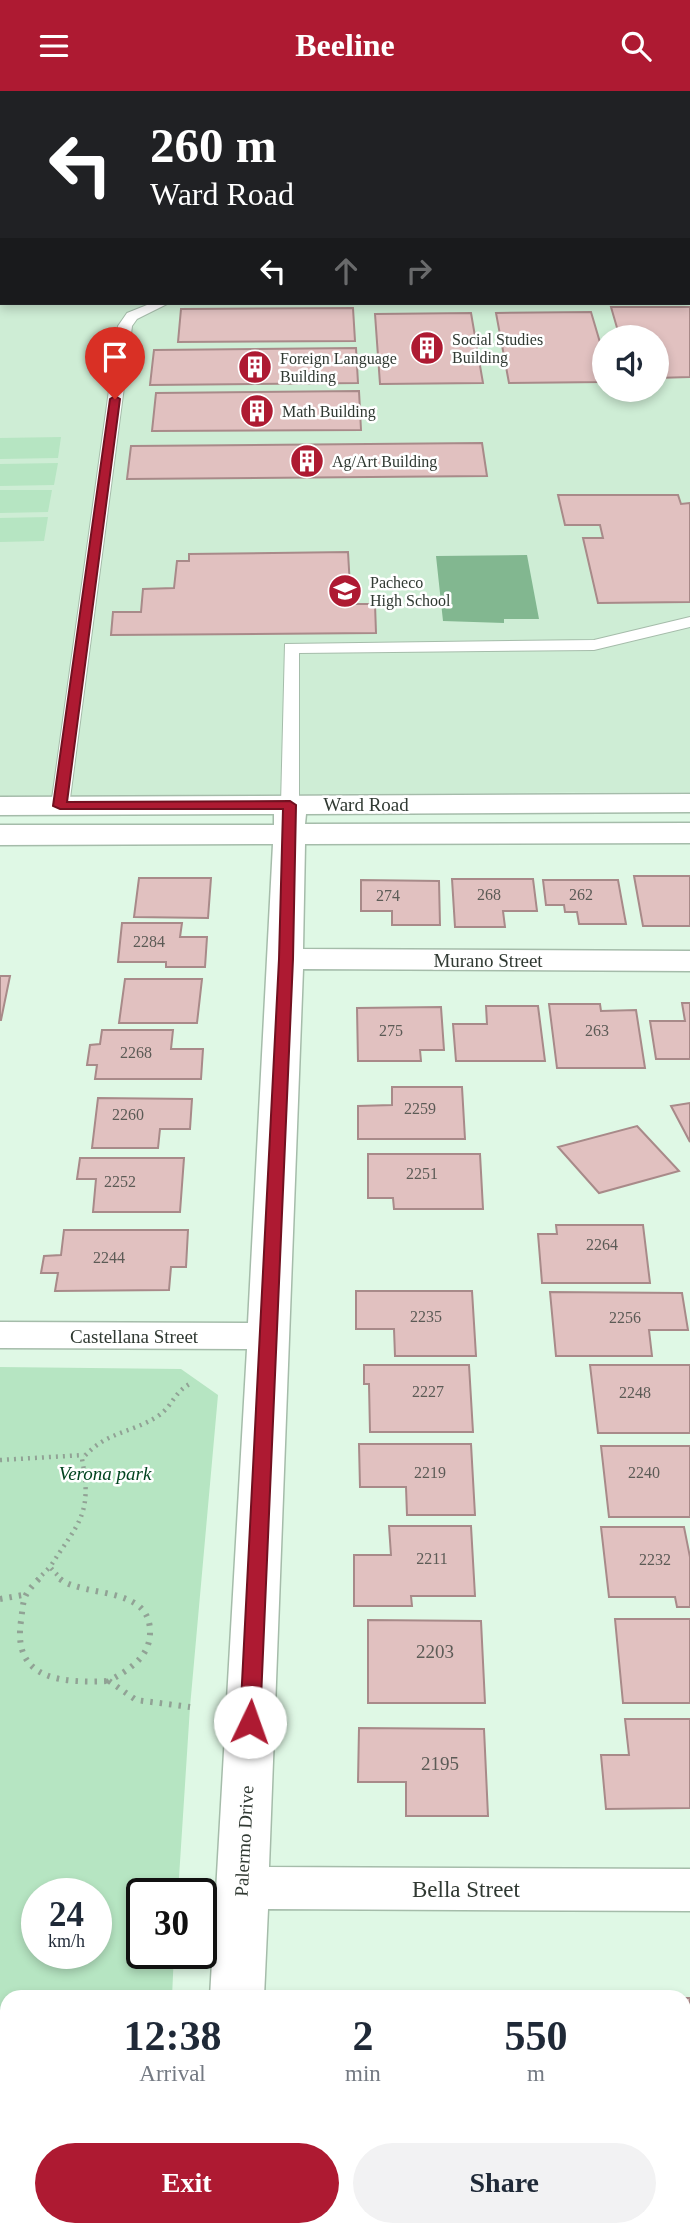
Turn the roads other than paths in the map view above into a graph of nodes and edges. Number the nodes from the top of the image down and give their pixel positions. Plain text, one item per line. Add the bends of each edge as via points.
1 (158, 305) edge
2 (690, 622) edge
3 (690, 803) edge
4 (0, 806) edge
5 (60, 806) junction
6 (290, 820) junction
7 (690, 833) edge
8 (0, 835) edge
9 (286, 959) junction
10 (690, 961) edge
11 (0, 1335) edge
12 (268, 1336) junction
13 (242, 1888) junction
14 (690, 1890) edge
15 (237, 1990) edge

1 - 5 lane via 132,316 125,326
2 - 6 lane via 594,645 291,647
3 - 6 street, Ward Road
4 - 5 street, Ward Road
5 - 6 street, Ward Road
6 - 7 street, Ward Road
6 - 8 street, Ward Road
6 - 9 street, Palermo Drive
9 - 10 street, Murano Street
9 - 12 street, Palermo Drive
11 - 12 street, Castellana Street
12 - 13 street, Palermo Drive
13 - 14 street, Bella Street
13 - 15 street, Palermo Drive

